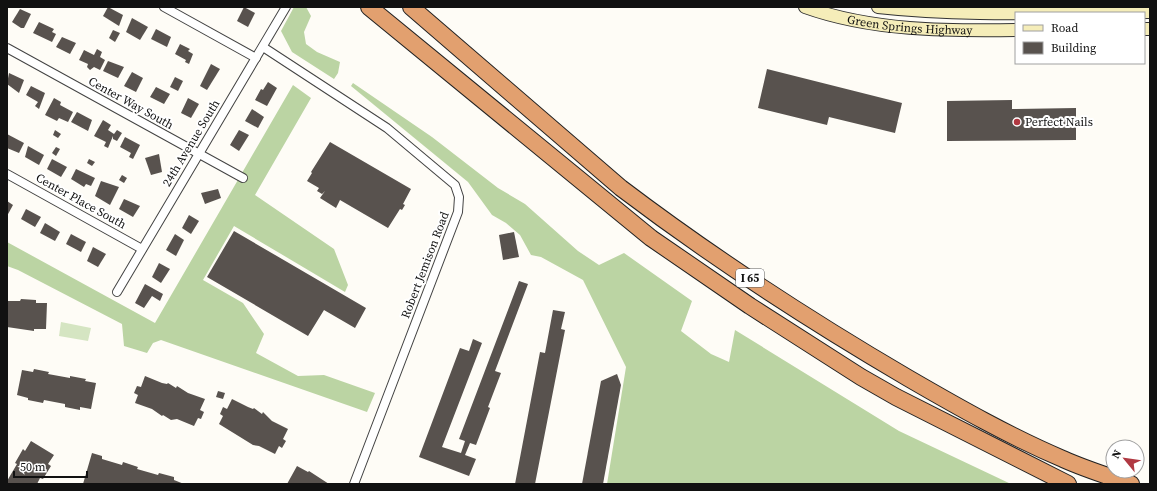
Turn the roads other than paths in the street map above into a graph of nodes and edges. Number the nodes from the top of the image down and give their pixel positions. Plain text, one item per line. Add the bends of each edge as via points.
1 (164, 7) edge
2 (286, 7) edge
3 (369, 7) edge
4 (411, 7) edge
5 (805, 7) edge
6 (878, 7) edge
7 (1150, 12) edge
8 (1015, 30) edge
9 (263, 47) junction
10 (7, 48) edge
11 (256, 58) junction
12 (198, 154) junction
13 (7, 174) edge
14 (243, 178) dead end
15 (142, 249) junction
16 (117, 292) dead end
17 (354, 484) edge
18 (1068, 484) edge
19 (1131, 484) edge

1 - 11 street
2 - 9 street, 24th Avenue South
3 - 18 highway, I 65 via 652,238 750,306 896,397
4 - 19 highway, I 65 via 621,188 806,316 940,396 1017,438 1064,460
5 - 8 main road, Green Springs Highway via 867,23 924,30
6 - 7 main road, Green Springs Highway via 913,11
9 - 11 street, 24th Avenue South
9 - 17 street, Robert Jemison Road via 387,128 455,185 459,197 458,212
10 - 12 street, Center Way South
11 - 12 street, 24th Avenue South
12 - 14 street, Center Way South
12 - 15 street, 24th Avenue South
13 - 15 street, Center Place South
15 - 16 street, 24th Avenue South

